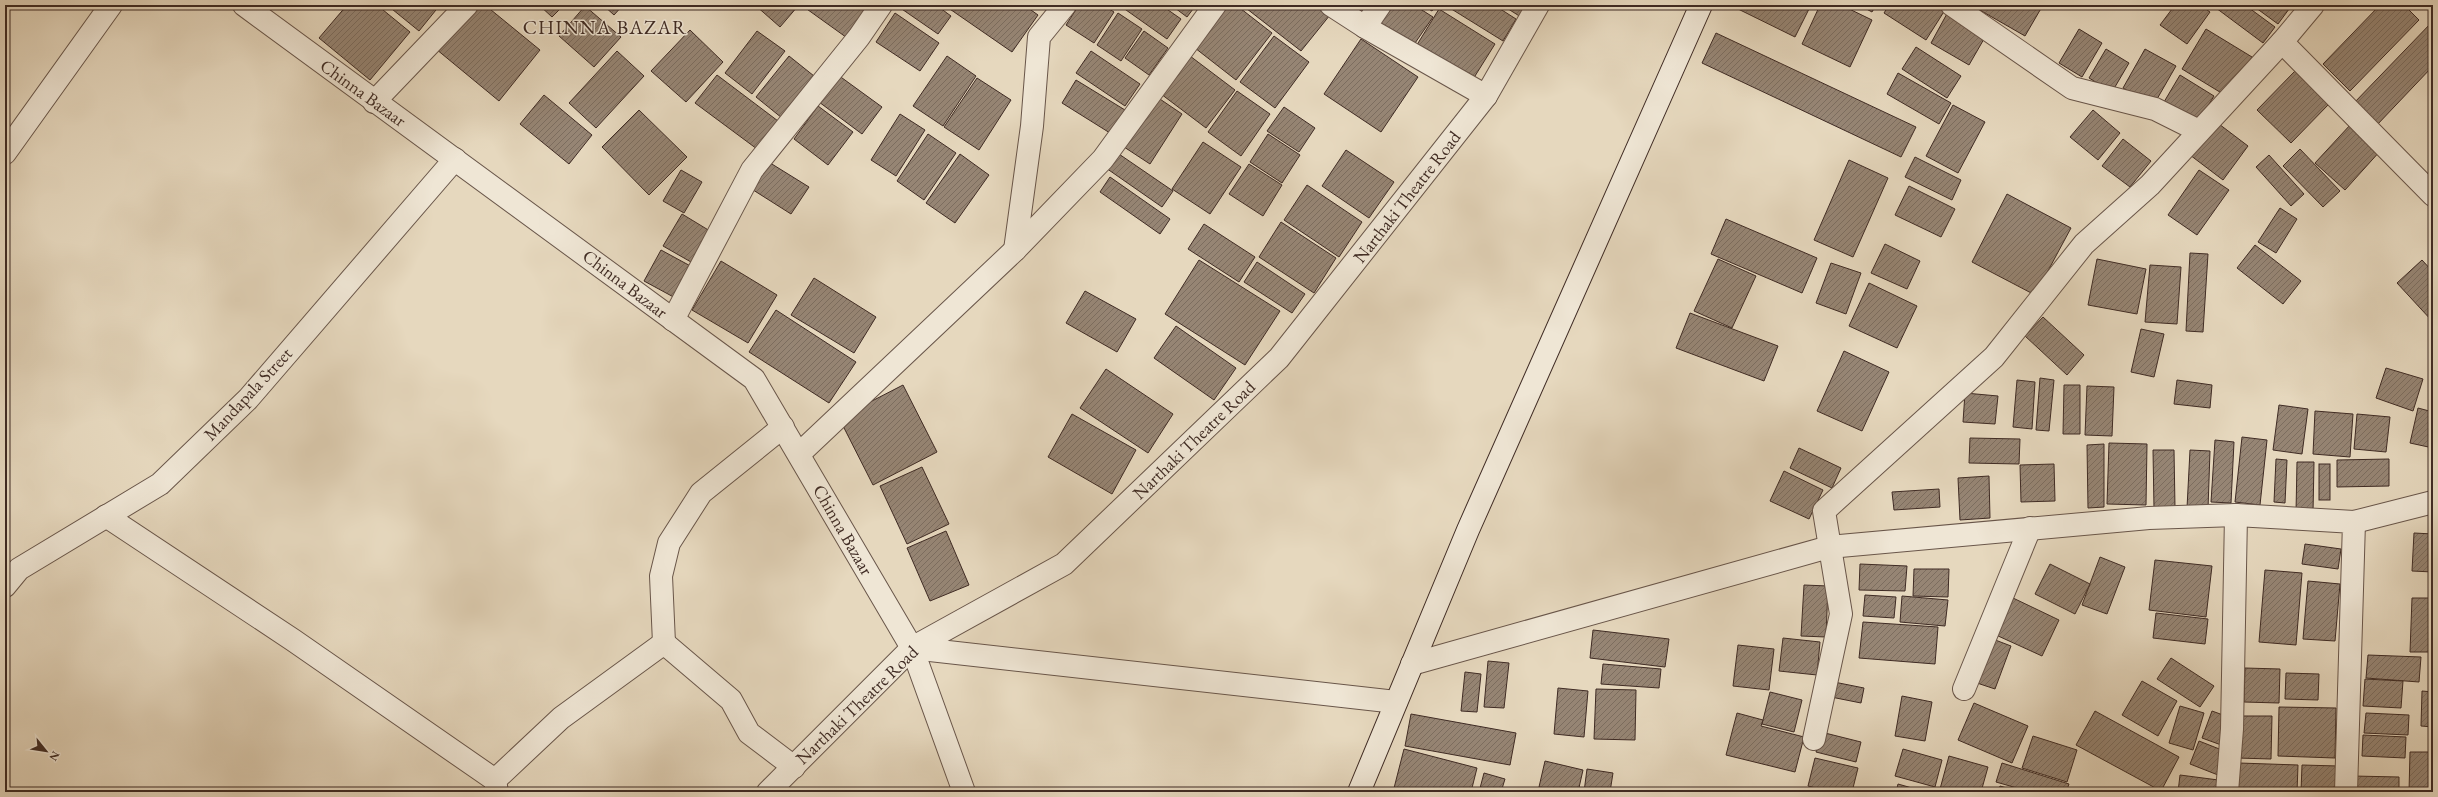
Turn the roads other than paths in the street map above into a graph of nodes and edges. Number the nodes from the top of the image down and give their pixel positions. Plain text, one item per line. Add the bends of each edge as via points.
1 (111, 5) edge
2 (244, 5) edge
3 (467, 5) edge
4 (881, 5) edge
5 (1065, 5) edge
6 (1215, 5) edge
7 (1331, 5) edge
8 (1380, 5) edge
9 (1538, 5) edge
10 (1700, 5) edge
11 (1952, 5) edge
12 (2313, 5) edge
13 (1366, 27) junction
14 (2282, 42) junction
15 (1486, 96) junction
16 (374, 102) junction
17 (2199, 131) junction
18 (5, 153) edge
19 (455, 159) junction
20 (2433, 195) edge
21 (1015, 250) junction
22 (673, 320) junction
23 (782, 428) junction
24 (799, 454) junction
25 (2433, 502) edge
26 (2236, 515) junction
27 (106, 516) junction
28 (2354, 522) junction
29 (2030, 528) junction
30 (1829, 546) junction
31 (5, 586) edge
32 (664, 643) junction
33 (912, 648) junction
34 (1412, 664) junction
35 (1964, 689) dead end
36 (1396, 702) junction
37 (1814, 739) dead end
38 (794, 767) junction
39 (496, 786) edge
40 (768, 792) edge
41 (964, 792) edge
42 (1359, 792) edge
43 (2227, 792) edge
44 (2346, 792) edge

1 - 18 street
2 - 16 street, Chinna Bazaar
3 - 16 street
4 - 22 street via 860,38 752,170
5 - 21 street via 1039,37 1032,126
6 - 21 street via 1103,159
7 - 13 street
8 - 13 street
9 - 15 street, Narthaki Theatre Road
10 - 34 street via 1468,530
11 - 17 street via 2072,88 2155,109
12 - 14 street
13 - 15 street
14 - 17 street
14 - 20 street
15 - 33 street, Narthaki Theatre Road via 1279,358 1064,564
16 - 19 street, Chinna Bazaar
17 - 30 street via 2150,185 2084,244 1994,357 1824,511
19 - 22 street, Chinna Bazaar
19 - 27 street, Mandapala Street via 248,399 160,484
21 - 24 street
22 - 23 street, Chinna Bazaar via 754,379
23 - 24 street, Chinna Bazaar
23 - 32 street via 700,493 669,543 662,576
24 - 33 street, Chinna Bazaar
25 - 28 street
26 - 28 street
26 - 29 street via 2149,518
26 - 43 street via 2233,714
27 - 31 street, Mandapala Street via 19,569
27 - 39 street via 293,640
28 - 44 street
29 - 30 street
29 - 35 street
30 - 34 street
30 - 37 street via 1841,614
32 - 38 street via 731,700 749,733
32 - 39 street via 561,718
33 - 36 street
33 - 38 street, Narthaki Theatre Road
33 - 41 street, Chinna Bazaar
34 - 36 street
36 - 42 street
38 - 40 street, Narthaki Theatre Road

